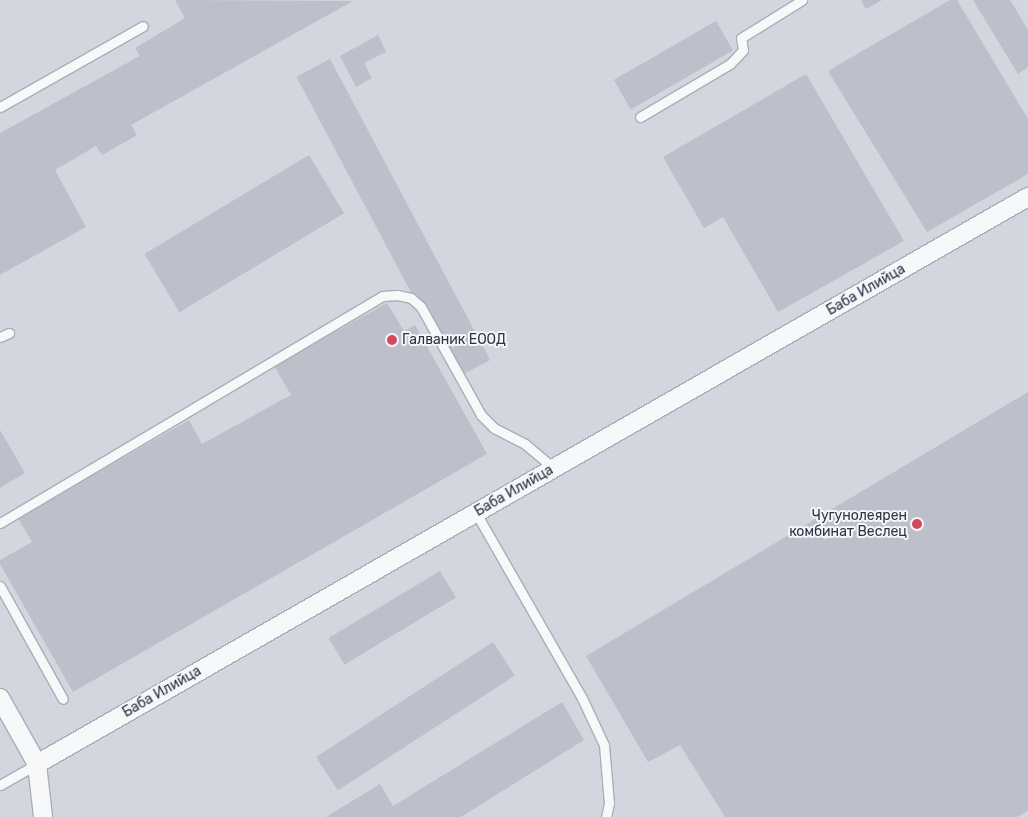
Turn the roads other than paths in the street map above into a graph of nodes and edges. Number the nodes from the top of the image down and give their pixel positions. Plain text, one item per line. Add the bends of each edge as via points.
1 (802, 0) edge
2 (143, 26) dead end
3 (0, 107) edge
4 (640, 117) dead end
5 (1028, 197) edge
6 (9, 333) dead end
7 (0, 337) edge
8 (554, 468) junction
9 (476, 513) junction
10 (0, 523) edge
11 (0, 586) edge
12 (0, 698) edge
13 (63, 699) dead end
14 (37, 764) junction
15 (0, 785) edge
16 (43, 817) edge
17 (606, 817) edge

1 - 4 lane via 741,38 743,50 730,64
2 - 3 lane
5 - 8 street, Баба Илийца
6 - 7 lane
8 - 9 street, Баба Илийца
8 - 10 lane via 526,444 494,428 481,415 421,307 411,298 382,296
9 - 14 street, Баба Илийца
9 - 17 lane via 582,698 604,746 609,803
11 - 13 lane
12 - 14 street
14 - 15 lane, Баба Илийца
14 - 16 street

